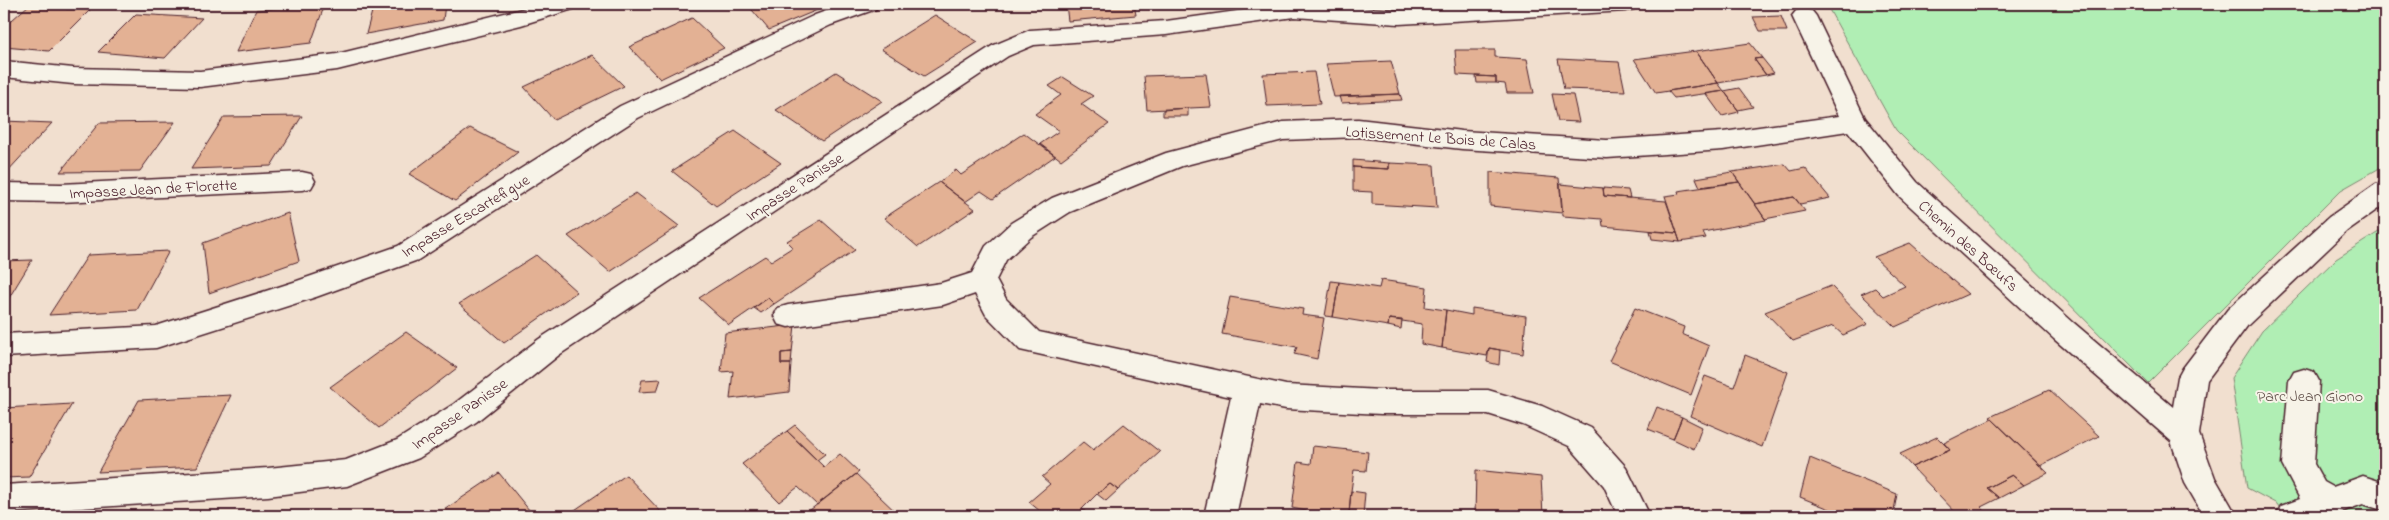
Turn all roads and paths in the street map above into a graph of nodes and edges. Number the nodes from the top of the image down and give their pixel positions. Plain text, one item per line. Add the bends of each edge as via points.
1 (565, 4) edge
2 (868, 4) edge
3 (1626, 4) edge
4 (1804, 16) dead end
5 (4, 69) edge
6 (1854, 122) junction
7 (302, 181) dead end
8 (2385, 191) edge
9 (4, 192) edge
10 (982, 280) junction
11 (788, 316) dead end
12 (4, 346) edge
13 (2304, 381) dead end
14 (1248, 388) junction
15 (2184, 434) junction
16 (2385, 497) edge
17 (4, 499) edge
18 (2330, 501) junction
19 (1220, 516) edge
20 (1634, 516) edge
21 (2221, 516) edge
22 (2292, 516) edge

1 - 5 street via 521,18 337,62 200,79 73,76
2 - 12 street, Impasse Escartefigue via 823,20 629,112 408,253 156,337
3 - 17 street, Impasse Panisse via 1399,17 1294,10 1166,28 1030,38 1000,51 549,347 465,413 408,449 347,473 268,482
4 - 6 street, Chemin des Bœufs
6 - 10 street, Lotissement Le Bois de Calas via 1722,141 1607,149 1462,140 1358,128 1284,131 1175,159 1061,205 1021,230 996,253
6 - 15 street, Chemin des Bœufs via 1908,189 2064,331
7 - 9 street, Impasse Jean de Florette via 61,193
8 - 15 street via 2338,224 2238,317 2193,377
10 - 11 street via 943,294
10 - 14 street via 996,307 1030,342
13 - 18 street via 2298,465 2313,492
14 - 19 street
14 - 20 street via 1286,397 1381,402 1488,402 1531,416 1580,438 1615,477
15 - 21 street via 2200,483
16 - 18 street via 2363,490
18 - 22 street

